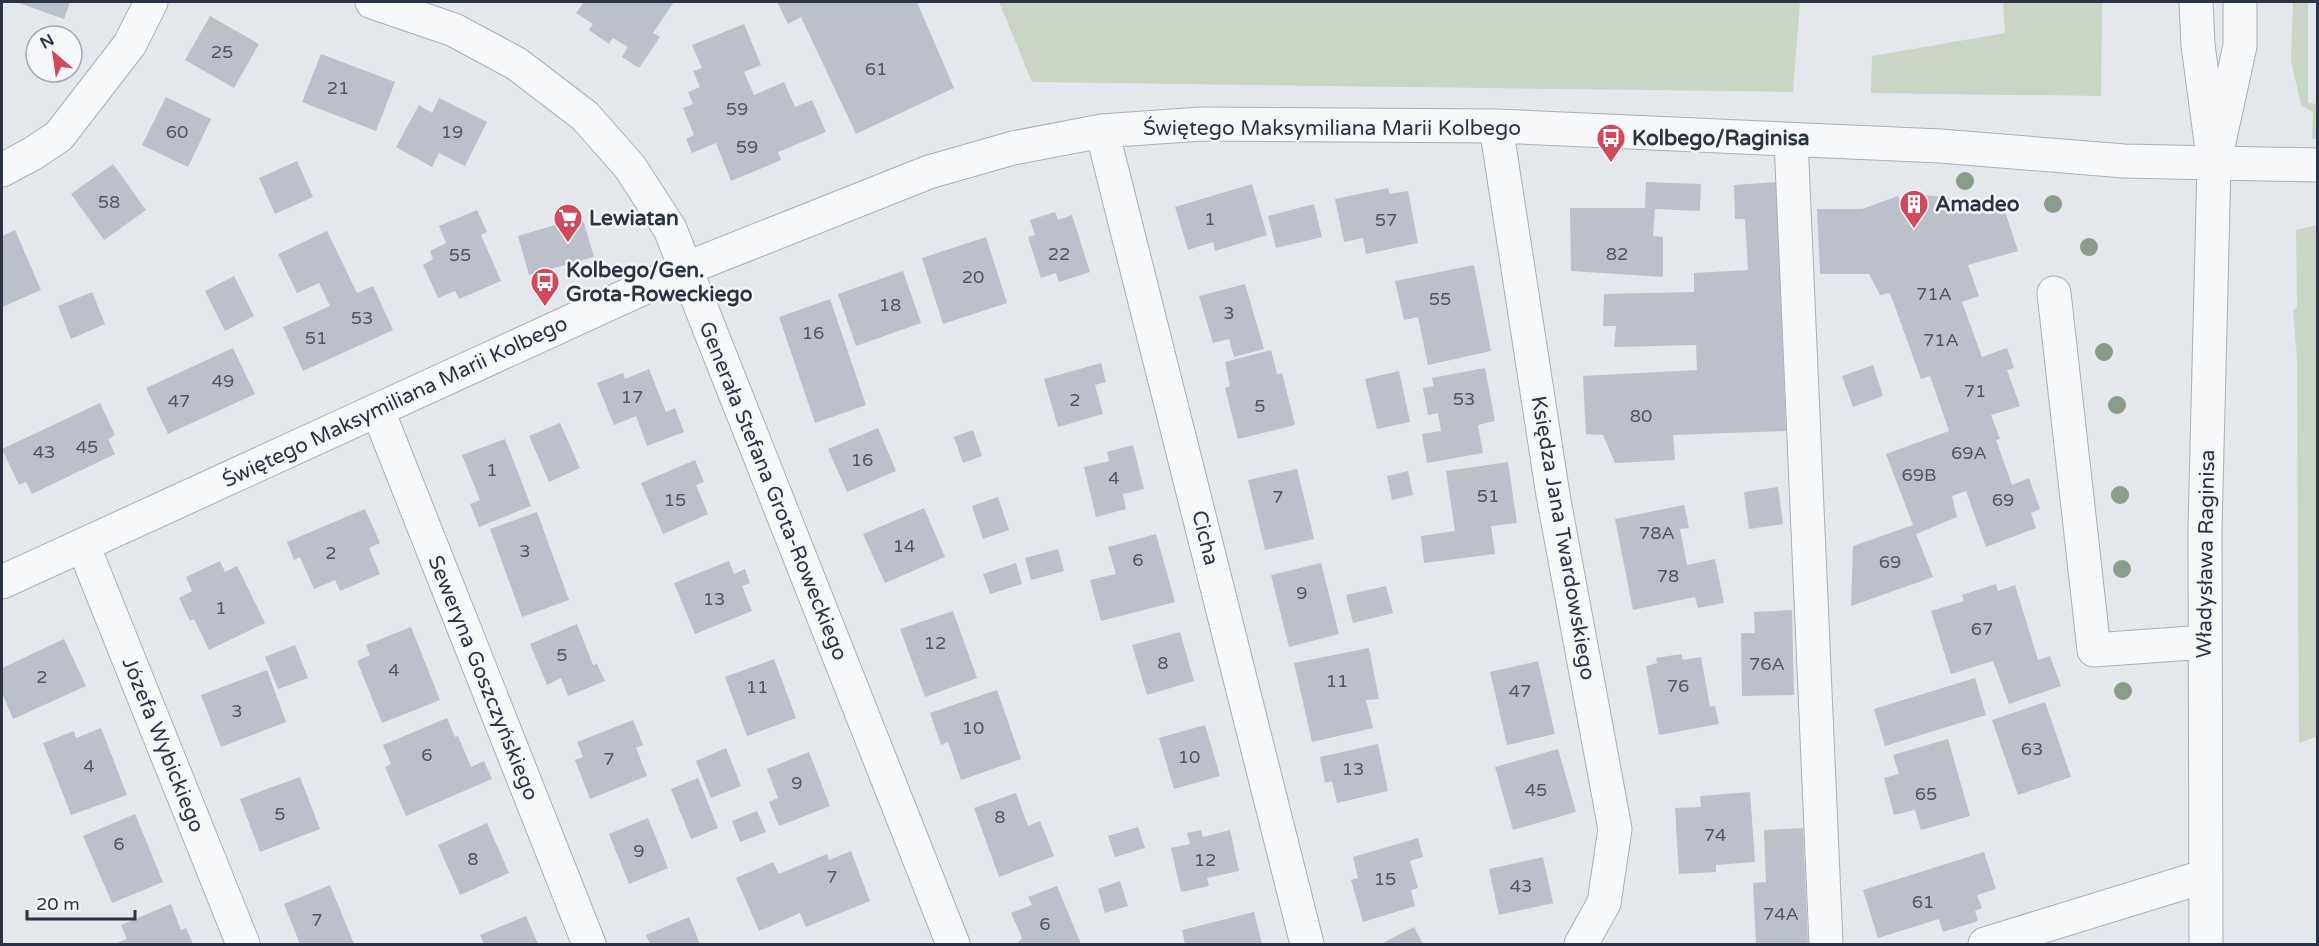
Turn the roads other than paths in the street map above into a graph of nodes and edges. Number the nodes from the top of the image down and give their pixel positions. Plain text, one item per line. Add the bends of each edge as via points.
1 (152, 2) edge
2 (372, 2) edge
3 (2196, 2) edge
4 (2240, 2) edge
5 (1496, 126) junction
6 (1102, 131) junction
7 (1791, 140) junction
8 (2214, 164) junction
9 (2318, 165) edge
10 (2, 170) edge
11 (686, 269) junction
12 (2054, 293) dead end
13 (378, 411) junction
14 (83, 545) junction
15 (2, 582) edge
16 (2205, 642) junction
17 (2206, 876) junction
18 (243, 945) edge
19 (589, 945) edge
20 (953, 945) edge
21 (1307, 945) edge
22 (1581, 945) edge
23 (1826, 945) edge
24 (1985, 945) edge
25 (2205, 945) edge

1 - 10 street via 130,44 59,136
2 - 11 street, Generała Stefana Grota-Roweckiego via 454,30 517,64 585,116 630,167 670,229
3 - 8 street, Władysława Raginisa
4 - 8 street, Władysława Raginisa via 2240,46
5 - 6 street, Świętego Maksymiliana Marii Kolbego via 1201,124
5 - 7 street, Świętego Maksymiliana Marii Kolbego
5 - 22 street, Księdza Jana Twardowskiego via 1553,495 1615,829 1604,903
6 - 11 street, Świętego Maksymiliana Marii Kolbego via 1013,148 929,172
6 - 21 street, Cicha
7 - 8 street, Świętego Maksymiliana Marii Kolbego
7 - 23 street
8 - 9 street, Świętego Maksymiliana Marii Kolbego
8 - 16 street, Władysława Raginisa
11 - 13 street, Świętego Maksymiliana Marii Kolbego
11 - 20 street, Generała Stefana Grota-Roweckiego
12 - 16 street via 2094,650
13 - 14 street, Świętego Maksymiliana Marii Kolbego
13 - 19 street, Seweryna Goszczyńskiego
14 - 15 street, Świętego Maksymiliana Marii Kolbego
14 - 18 street, Józefa Wybickiego
16 - 17 street, Władysława Raginisa
17 - 24 street
17 - 25 street, Władysława Raginisa

